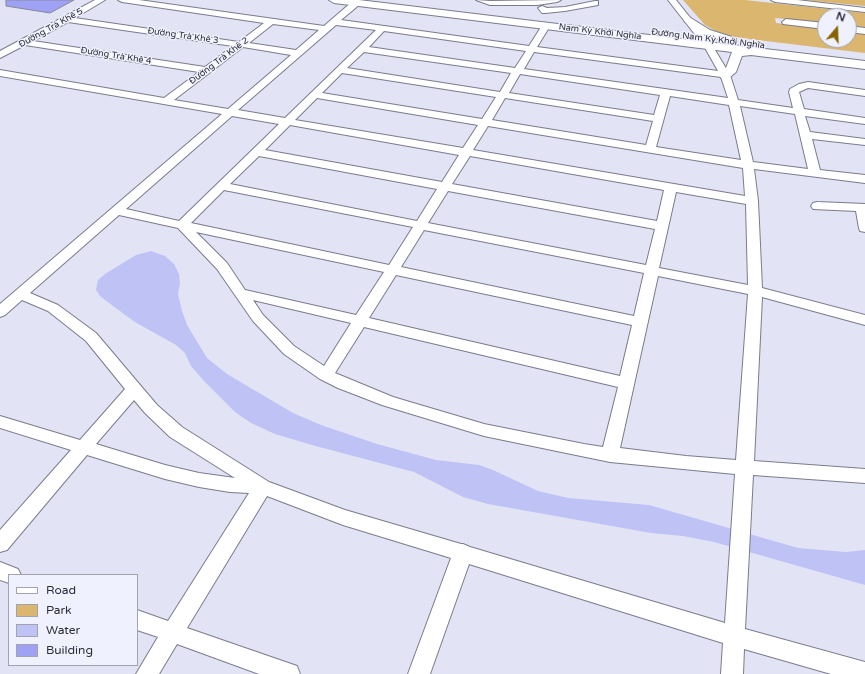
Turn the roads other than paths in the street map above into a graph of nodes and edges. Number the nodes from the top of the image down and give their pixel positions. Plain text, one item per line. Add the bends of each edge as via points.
1 (101, 0) edge
2 (122, 0) edge
3 (334, 0) edge
4 (383, 0) edge
5 (480, 0) edge
6 (557, 0) edge
7 (672, 0) edge
8 (775, 0) edge
9 (595, 1) edge
10 (490, 2) junction
11 (356, 3) junction
12 (537, 3) junction
13 (865, 10) edge
14 (483, 12) junction
15 (67, 19) junction
16 (689, 20) junction
17 (272, 21) junction
18 (786, 22) dead end
19 (331, 25) junction
20 (817, 25) edge
21 (546, 26) junction
22 (383, 28) junction
23 (25, 42) junction
24 (704, 42) junction
25 (240, 44) junction
26 (751, 47) junction
27 (363, 48) junction
28 (532, 49) junction
29 (299, 53) junction
30 (0, 55) edge
31 (865, 58) edge
32 (865, 65) edge
33 (206, 70) junction
34 (340, 70) junction
35 (518, 70) junction
36 (0, 73) edge
37 (725, 75) junction
38 (666, 92) junction
39 (865, 92) edge
40 (315, 95) junction
41 (502, 95) junction
42 (166, 101) junction
43 (734, 102) junction
44 (231, 112) junction
45 (799, 112) junction
46 (659, 119) junction
47 (865, 121) edge
48 (288, 122) junction
49 (486, 122) junction
50 (805, 135) junction
51 (865, 142) edge
52 (650, 149) junction
53 (257, 152) junction
54 (467, 152) junction
55 (748, 165) junction
56 (814, 173) junction
57 (865, 179) edge
58 (222, 186) junction
59 (445, 186) junction
60 (671, 187) junction
61 (752, 201) junction
62 (816, 206) dead end
63 (864, 208) edge
64 (116, 211) junction
65 (182, 225) junction
66 (421, 225) junction
67 (662, 226) junction
68 (865, 228) edge
69 (393, 270) junction
70 (653, 271) junction
71 (755, 291) junction
72 (241, 293) junction
73 (20, 294) junction
74 (0, 312) edge
75 (865, 320) edge
76 (361, 321) junction
77 (640, 322) junction
78 (326, 375) junction
79 (626, 382) junction
80 (134, 389) junction
81 (0, 422) edge
82 (84, 447) junction
83 (610, 455) junction
84 (744, 466) junction
85 (865, 476) edge
86 (263, 487) junction
87 (0, 544) edge
88 (463, 552) junction
89 (138, 620) edge
90 (173, 633) junction
91 (734, 636) junction
92 (865, 673) edge
93 (147, 674) edge
94 (289, 674) edge
95 (419, 674) edge
96 (732, 674) edge

1 - 15 street, Đường Trà Khê 5
2 - 17 street
3 - 11 main road, Nam Kỳ Khởi Nghĩa
4 - 14 main road, Đường Nam Kỳ Khởi Nghĩa
5 - 10 street
6 - 12 street
7 - 16 street
8 - 13 street
9 - 12 street via 545,11
10 - 12 street
10 - 14 street
11 - 19 street
11 - 21 main road, Nam Kỳ Khởi Nghĩa
14 - 24 main road, Đường Nam Kỳ Khởi Nghĩa
15 - 23 street, Đường Trà Khê 5
15 - 25 street, Đường Trà Khê 3
16 - 24 street
16 - 26 main road via 711,34
17 - 19 street
17 - 25 street, Đường Trà Khê 2
18 - 20 street
19 - 22 street
19 - 29 street
21 - 24 main road, Nam Kỳ Khởi Nghĩa
21 - 28 street
22 - 27 street
22 - 28 street
23 - 30 street, Đường Trà Khê 5
23 - 33 street, Đường Trà Khê 4
24 - 26 main road, Nam Kỳ Khởi Nghĩa
24 - 37 street
25 - 29 street, Đường Trà Khê 3
25 - 33 street, Đường Trà Khê 2
26 - 31 main road, Đường Nam Kỳ Khởi Nghĩa
26 - 32 main road, Nam Kỳ Khởi Nghĩa
26 - 37 main road via 736,55 732,69
27 - 34 street
27 - 35 street
28 - 35 street
28 - 37 street
29 - 44 street
33 - 42 street, Đường Trà Khê 2
34 - 40 street
34 - 41 street
35 - 38 street
35 - 41 street
36 - 42 street
37 - 43 street
38 - 43 street
38 - 46 street
39 - 45 street via 808,85 797,87 794,92
40 - 48 street
40 - 49 street
41 - 46 street
41 - 49 street
42 - 44 street
43 - 45 street
43 - 55 street
44 - 48 street
44 - 64 street
45 - 47 street
45 - 50 street
46 - 52 street
48 - 53 street
48 - 54 street
49 - 52 street
49 - 54 street
50 - 51 street
50 - 56 street
52 - 55 street
53 - 58 street
53 - 59 street
54 - 59 street
54 - 60 street
55 - 56 street
55 - 61 street
56 - 57 street
58 - 65 street
58 - 66 street
59 - 66 street
59 - 67 street
60 - 61 street
60 - 67 street
61 - 71 street
62 - 63 street
63 - 68 street
64 - 65 street
64 - 73 street
65 - 69 street
65 - 72 street via 222,266
66 - 69 street
66 - 70 street
67 - 70 street
69 - 76 street
69 - 77 street
70 - 71 street
70 - 77 street
71 - 75 street
71 - 84 street
72 - 76 street
72 - 78 street via 258,318 277,338 302,360
73 - 74 street
73 - 80 street via 53,308 78,326 91,337
76 - 78 street
76 - 79 street
77 - 79 street
78 - 83 street via 388,401 457,423
79 - 83 street
80 - 82 street
80 - 86 street via 176,432
81 - 82 street
82 - 86 street via 199,480
82 - 87 street
83 - 84 street
84 - 85 street
84 - 91 street
86 - 88 street via 343,517
86 - 90 street
88 - 91 street
88 - 95 street
89 - 90 street
90 - 93 street
90 - 94 street
91 - 92 street
91 - 96 street

